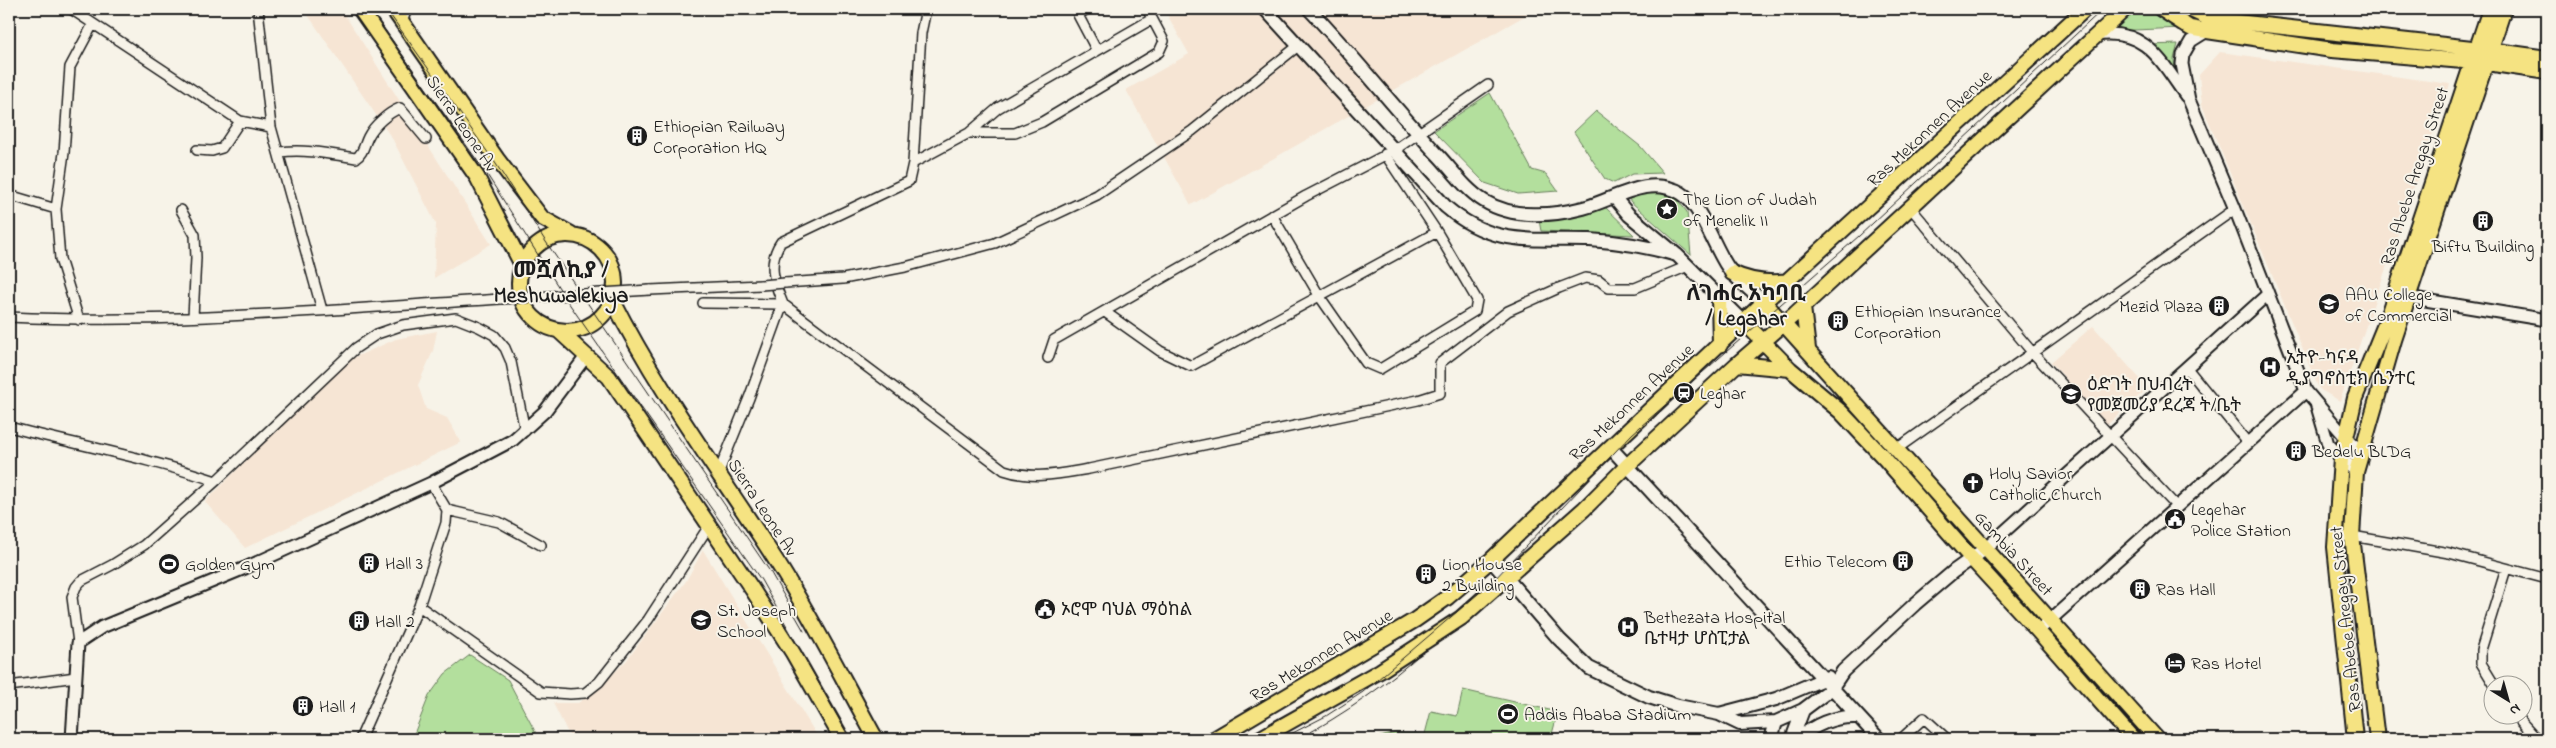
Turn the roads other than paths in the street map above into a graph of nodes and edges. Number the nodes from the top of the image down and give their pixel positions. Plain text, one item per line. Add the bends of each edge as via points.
1 (71, 9) edge
2 (258, 9) edge
3 (360, 9) edge
4 (393, 9) edge
5 (926, 9) edge
6 (1087, 9) edge
7 (1147, 9) edge
8 (1265, 9) edge
9 (1309, 9) edge
10 (2085, 9) edge
11 (2124, 9) edge
12 (2161, 9) edge
13 (2189, 9) edge
14 (2490, 9) edge
15 (2504, 9) edge
16 (405, 15) edge
17 (1152, 19) junction
18 (2207, 20) edge
19 (93, 24) junction
20 (2096, 36) junction
21 (1298, 46) junction
22 (1097, 51) junction
23 (2484, 54) junction
24 (2547, 58) edge
25 (2472, 63) junction
26 (2547, 72) edge
27 (1488, 85) dead end
28 (2189, 100) junction
29 (240, 121) junction
30 (271, 127) junction
31 (969, 133) junction
32 (1419, 135) junction
33 (426, 138) dead end
34 (197, 150) dead end
35 (280, 152) junction
36 (1389, 152) junction
37 (913, 163) junction
38 (9, 195) edge
39 (1614, 197) junction
40 (1910, 208) junction
41 (56, 209) junction
42 (2235, 209) junction
43 (181, 210) dead end
44 (1272, 215) junction
45 (1437, 232) junction
46 (571, 234) junction
47 (1677, 255) junction
48 (522, 265) junction
49 (1688, 266) junction
50 (1732, 273) junction
51 (1790, 281) junction
52 (2268, 294) junction
53 (2395, 294) junction
54 (1320, 297) junction
55 (1719, 297) junction
56 (2409, 297) junction
57 (612, 299) junction
58 (1764, 302) junction
59 (702, 303) dead end
60 (783, 304) junction
61 (1803, 307) junction
62 (322, 310) junction
63 (1105, 312) junction
64 (9, 316) edge
65 (193, 317) junction
66 (79, 320) junction
67 (2547, 320) edge
68 (1744, 322) junction
69 (1785, 323) junction
70 (558, 330) junction
71 (1763, 341) junction
72 (1720, 345) junction
73 (1808, 349) junction
74 (2032, 352) junction
75 (587, 355) junction
76 (1048, 358) dead end
77 (1737, 364) junction
78 (2187, 368) junction
79 (1790, 369) junction
80 (2306, 391) junction
81 (2316, 402) junction
82 (9, 427) edge
83 (524, 431) junction
84 (2111, 436) junction
85 (2347, 439) junction
86 (2248, 442) junction
87 (1610, 447) junction
88 (1895, 450) junction
89 (2362, 452) junction
90 (2341, 459) junction
91 (1628, 465) junction
92 (2356, 472) junction
93 (718, 474) junction
94 (216, 481) junction
95 (431, 482) junction
96 (2177, 507) junction
97 (447, 510) junction
98 (709, 526) junction
99 (2352, 536) junction
100 (2336, 537) junction
101 (541, 545) dead end
102 (1985, 549) junction
103 (1971, 558) junction
104 (1491, 560) junction
105 (2506, 569) junction
106 (1508, 578) junction
107 (2547, 579) edge
108 (419, 606) junction
109 (2050, 620) junction
110 (2038, 631) junction
111 (78, 643) junction
112 (2489, 676) edge
113 (76, 677) junction
114 (1826, 684) junction
115 (9, 686) edge
116 (2372, 706) junction
117 (2350, 709) junction
118 (1803, 710) junction
119 (1719, 714) junction
120 (1858, 717) junction
121 (1776, 722) junction
122 (2526, 726) edge
123 (72, 739) edge
124 (360, 739) edge
125 (842, 739) edge
126 (876, 739) edge
127 (1214, 739) edge
128 (1259, 739) edge
129 (1771, 739) edge
130 (1792, 739) edge
131 (1798, 739) edge
132 (1879, 739) edge
133 (1901, 739) edge
134 (1947, 739) edge
135 (2133, 739) edge
136 (2157, 739) edge
137 (2355, 739) edge
138 (2377, 739) edge
139 (2538, 739) edge

1 - 19 street
2 - 30 street
3 - 48 main road, Sierra Leone Av via 477,177
4 - 16 main road, Sierra Leone Av
5 - 37 street via 921,33
6 - 22 street via 1078,14
7 - 17 street
8 - 21 main road
9 - 32 main road
10 - 51 main road, Ras Mekonnen Avenue
11 - 20 main road
12 - 18 main road via 2190,28
13 - 18 main road
14 - 23 main road, Ras Abebe Aregay Street
15 - 23 main road, Ras Abebe Aregay Street
16 - 46 main road, Sierra Leone Av via 497,159 542,218
17 - 22 street
17 - 31 street via 1164,41 1159,52 1042,122 1015,133
18 - 23 main road
18 - 25 main road via 2332,50
18 - 28 street via 2183,56
19 - 29 street
19 - 41 street via 70,67
20 - 28 street via 2123,34 2142,42 2164,64
20 - 40 main road
21 - 36 main road
21 - 62 street, bridge via 1192,131 1097,195 995,243 843,279
22 - 31 street via 998,108
23 - 24 main road
23 - 25 main road
23 - 26 main road
23 - 56 main road, Ras Abebe Aregay Street
25 - 53 main road, Ras Abebe Aregay Street
27 - 32 street
28 - 42 street
29 - 30 street
29 - 34 street via 222,148
30 - 35 street
31 - 37 street
32 - 36 street
32 - 39 main road via 1466,186 1484,201 1509,211 1552,214
33 - 35 street via 400,108 377,125 361,155 356,158 314,151
35 - 62 street
36 - 44 street
36 - 45 street
36 - 47 main road via 1446,207 1473,227 1533,242 1590,240 1643,244
37 - 60 street via 911,177 906,184 781,242 772,263 774,284
38 - 41 street
39 - 47 main road via 1629,215
39 - 50 main road via 1635,188 1658,186 1681,193 1696,209
40 - 61 main road
40 - 74 street
41 - 66 street via 60,259
42 - 52 street
42 - 74 street
43 - 65 street via 195,235
44 - 54 street
44 - 63 street
45 - 54 street
45 - 54 street via 1478,307 1475,312 1380,369 1366,363
46 - 48 main road via 541,242
46 - 57 main road via 595,244 612,264 615,282
47 - 49 main road
48 - 70 main road via 518,286 524,306 538,322
49 - 55 main road
49 - 60 street via 1635,288 1610,288 1599,280 1585,278 1508,311 1440,363 1440,393 1089,469 1042,476 1004,470
50 - 51 main road via 1746,280 1775,284
50 - 58 main road
51 - 58 main road, Ras Mekonnen Avenue
52 - 78 street
52 - 80 street
53 - 56 street
53 - 85 main road, Ras Abebe Aregay Street via 2355,398
54 - 63 street via 1191,366 1160,351
55 - 68 main road
55 - 72 main road
56 - 67 street
56 - 89 main road, Ras Abebe Aregay Street
57 - 70 main road via 604,314 590,325
57 - 93 main road, Sierra Leone Av via 639,352
58 - 68 main road, Ras Mekonnen Avenue
58 - 69 main road, Gambia Street
59 - 60 street
60 - 93 street
61 - 69 main road
61 - 73 main road
62 - 65 street
63 - 76 street via 1054,340
64 - 66 street
65 - 66 street
68 - 71 main road, Gambia Street
68 - 72 main road, Ras Mekonnen Avenue
69 - 71 main road
69 - 73 main road, Gambia Street
70 - 75 main road
71 - 77 main road
71 - 79 main road, Gambia Street
72 - 87 main road, Ras Mekonnen Avenue
73 - 88 main road, Gambia Street
74 - 84 street
74 - 88 street
75 - 83 street via 545,411
75 - 98 main road via 609,377
77 - 79 main road
77 - 91 main road
78 - 84 street
78 - 86 street
79 - 103 main road, Gambia Street via 1841,412
80 - 81 street
80 - 86 street
81 - 85 street
81 - 90 street via 2328,444
82 - 94 street via 141,457
83 - 94 street via 512,362 494,335 456,318 403,326 377,334 356,348
83 - 95 street
84 - 96 street
84 - 102 street
85 - 89 street
85 - 90 main road, Ras Abebe Aregay Street
86 - 96 street
87 - 91 main road
87 - 104 main road, Ras Mekonnen Avenue
88 - 102 main road, Gambia Street
89 - 92 main road, Ras Abebe Aregay Street
90 - 92 street
90 - 100 main road, Ras Abebe Aregay Street
91 - 106 main road
91 - 114 main road
92 - 99 main road, Ras Abebe Aregay Street
93 - 126 main road, Sierra Leone Av via 820,635
94 - 111 street via 144,544 112,566 81,581 72,597
95 - 97 street
95 - 111 street via 245,568 102,627
96 - 109 street
97 - 101 street via 499,522
97 - 108 street via 446,523
98 - 108 street via 648,620 599,682 585,692 541,692
98 - 125 main road via 793,653
99 - 100 street
99 - 105 street via 2449,553
99 - 116 main road, Ras Abebe Aregay Street
100 - 117 main road, Ras Abebe Aregay Street
102 - 103 main road
102 - 109 main road, Gambia Street
103 - 110 main road, Gambia Street
103 - 114 main road
104 - 106 main road
104 - 127 main road, Ras Mekonnen Avenue via 1415,620
105 - 107 street
105 - 112 street via 2481,650 2481,663
106 - 119 main road via 1564,645 1589,668 1649,697
106 - 128 main road via 1430,640
108 - 124 street
109 - 110 street
109 - 136 main road, Gambia Street
110 - 135 main road, Gambia Street
111 - 113 street
113 - 115 street
113 - 123 street
114 - 118 main road
114 - 119 main road
114 - 120 main road
116 - 117 main road
116 - 138 main road, Ras Abebe Aregay Street
117 - 137 main road, Ras Abebe Aregay Street
118 - 121 main road
118 - 130 main road
119 - 121 main road via 1740,724
120 - 131 main road via 1827,721
120 - 132 main road
121 - 129 main road
122 - 139 street
133 - 134 street via 1924,718

